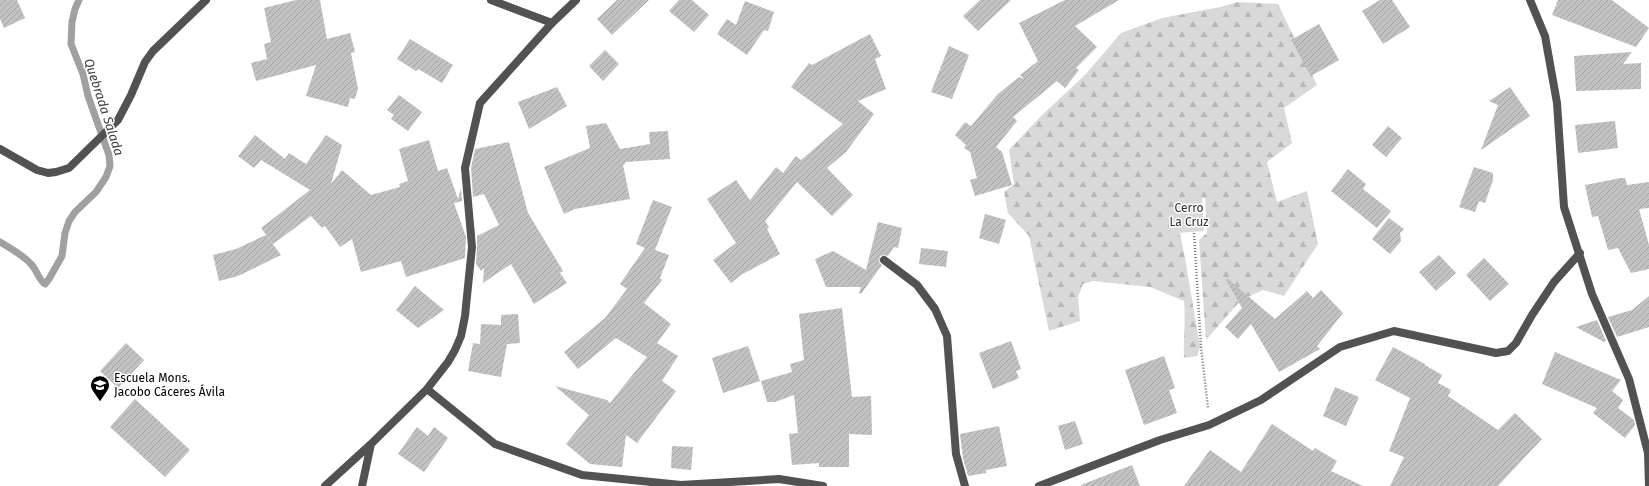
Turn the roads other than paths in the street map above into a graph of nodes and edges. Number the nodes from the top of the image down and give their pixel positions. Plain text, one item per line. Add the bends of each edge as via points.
1 (206, 0) edge
2 (491, 0) edge
3 (576, 0) edge
4 (1530, 0) edge
5 (552, 23) junction
6 (0, 149) edge
7 (1580, 253) junction
8 (884, 260) dead end
9 (427, 389) junction
10 (371, 444) junction
11 (324, 486) edge
12 (362, 486) edge
13 (823, 486) edge
14 (964, 486) edge
15 (1039, 486) edge
16 (1649, 486) edge

1 - 6 street via 153,51 145,62 124,111 110,129 69,168 48,173 36,170
2 - 5 street
3 - 5 street
4 - 7 street via 1545,36 1557,103 1564,207
5 - 9 street via 480,103 465,168 472,247 465,316 455,350
7 - 15 street via 1554,282 1516,343 1508,350 1496,353 1394,331 1340,347 1261,400 1209,425 1160,440
7 - 16 street via 1592,294 1629,380 1648,454
8 - 14 street via 917,285 934,309 947,336 956,454
9 - 10 street
9 - 13 street via 495,444 582,474 681,485 779,479
10 - 11 street
10 - 12 street

